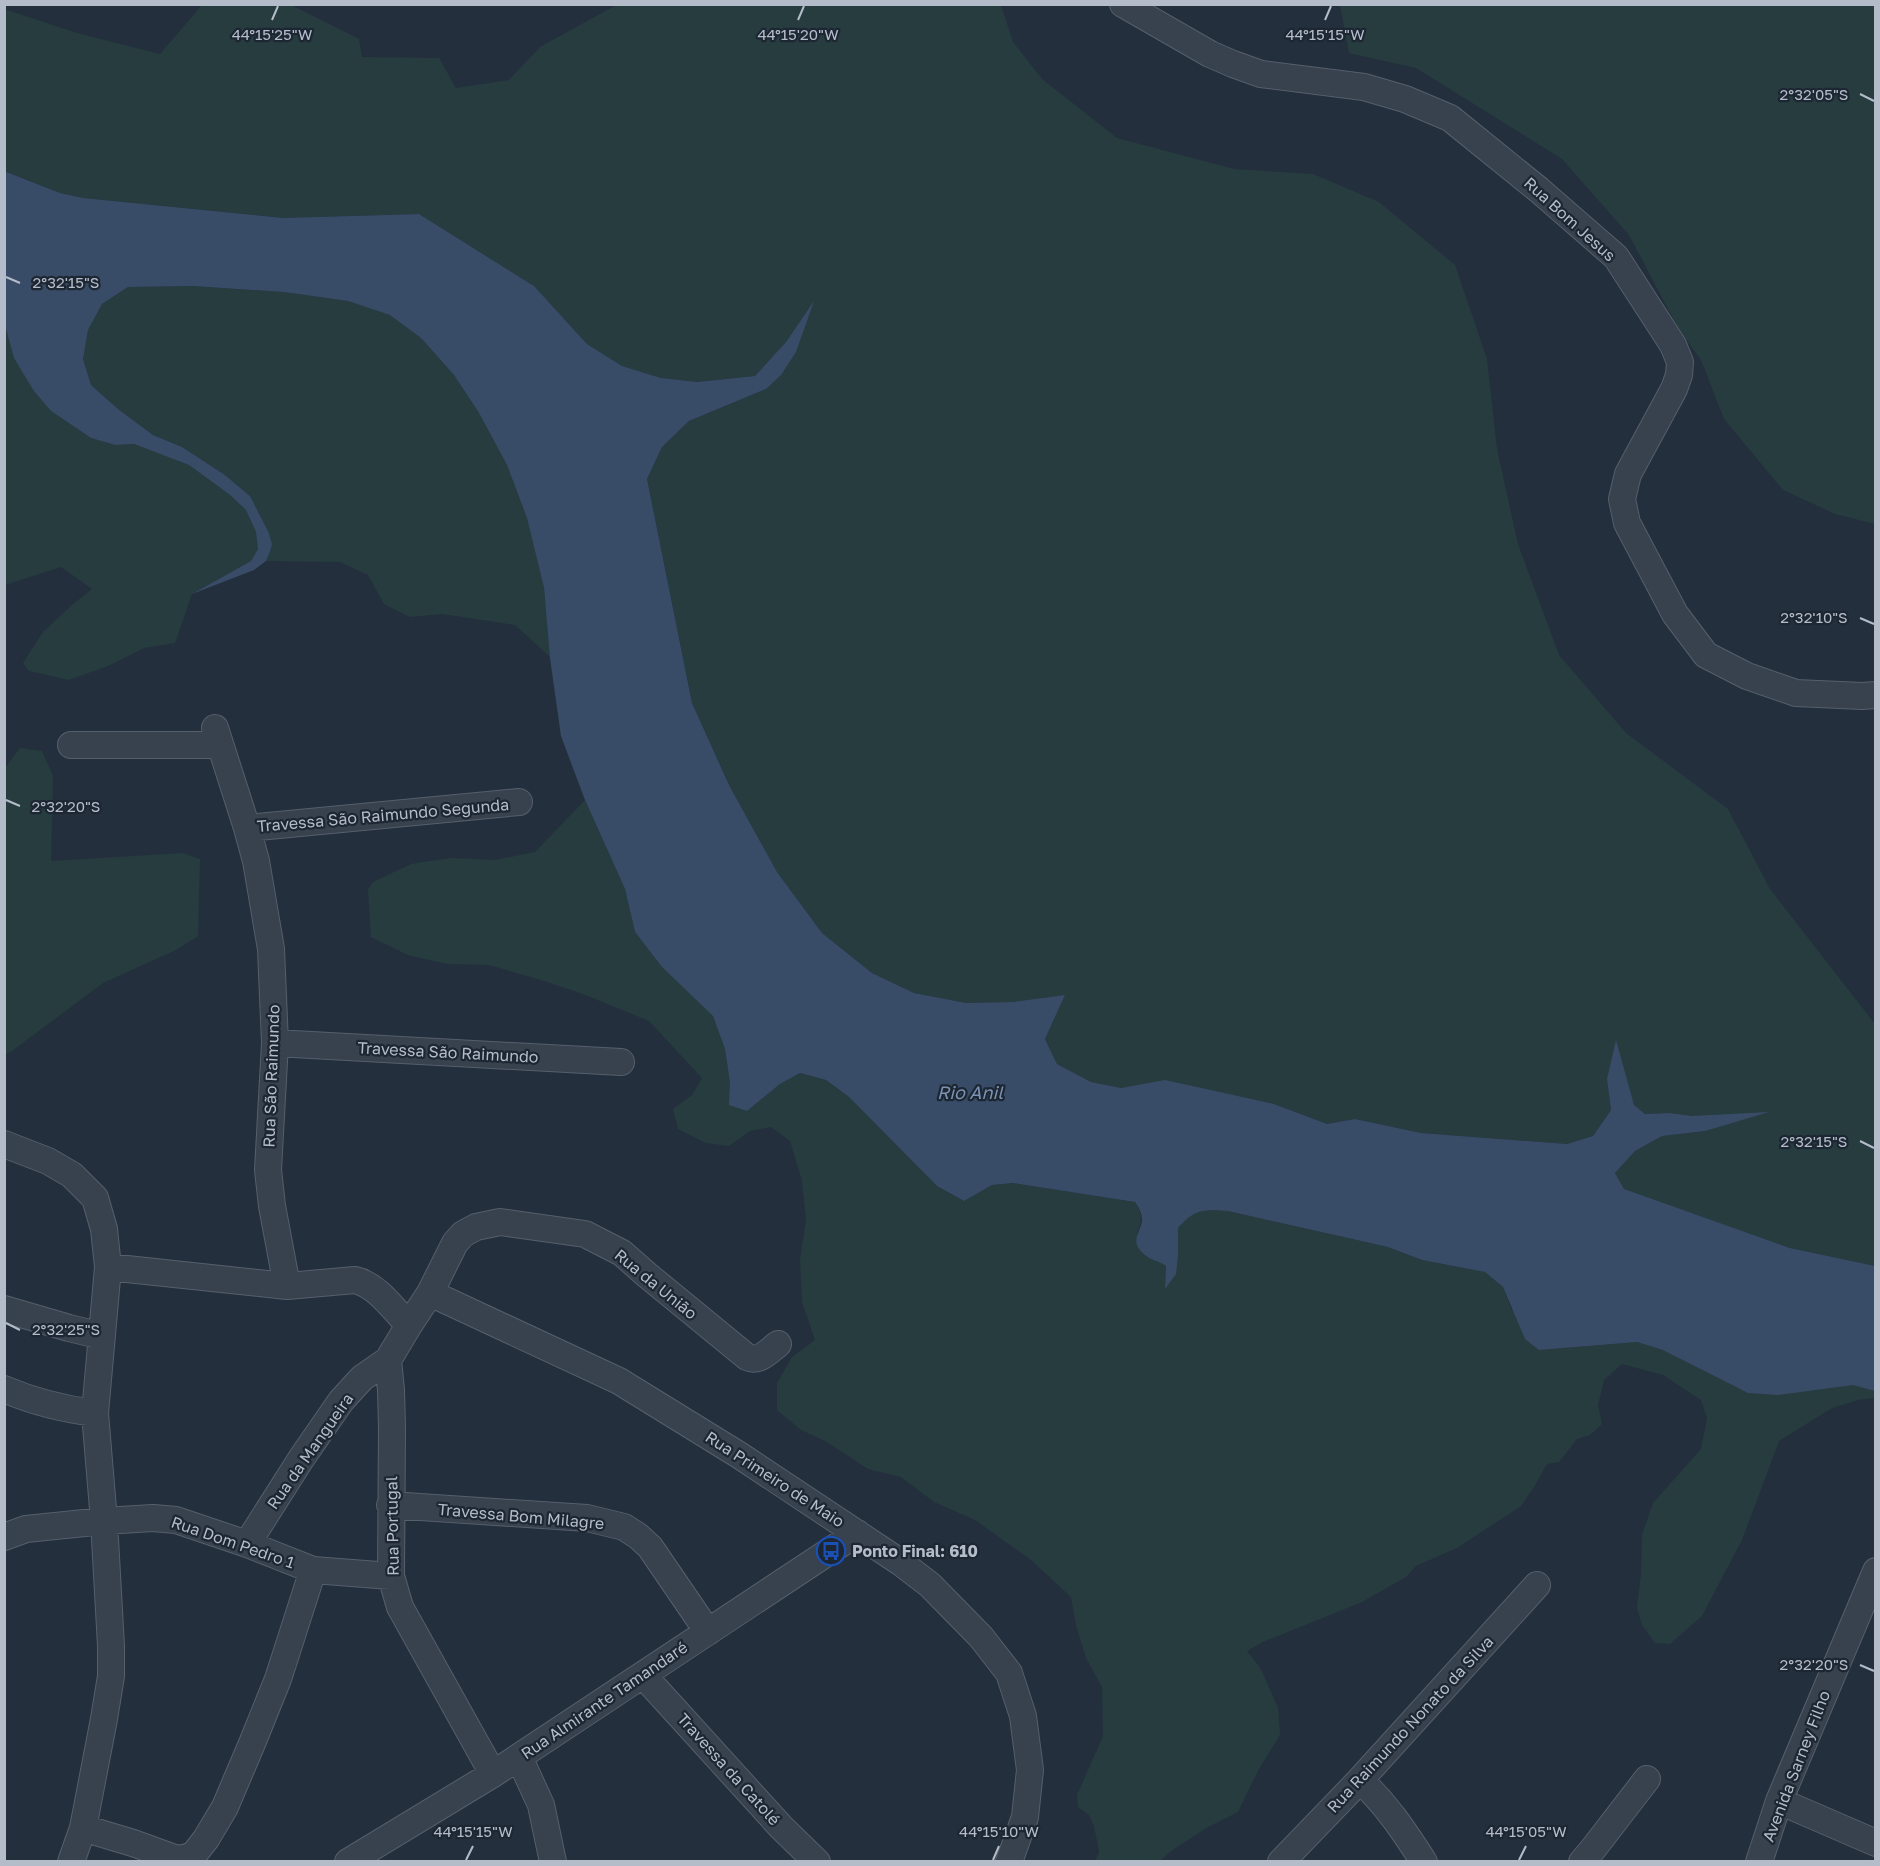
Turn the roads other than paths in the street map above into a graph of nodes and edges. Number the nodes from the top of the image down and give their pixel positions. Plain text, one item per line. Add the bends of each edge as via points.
1 (1123, 4) edge
2 (1875, 695) edge
3 (71, 745) dead end
4 (519, 802) dead end
5 (247, 828) junction
6 (275, 1043) junction
7 (621, 1062) dead end
8 (4, 1144) edge
9 (455, 1243) joint
10 (108, 1267) junction
11 (287, 1286) junction
12 (430, 1293) junction
13 (4, 1309) edge
14 (409, 1325) junction
15 (102, 1336) junction
16 (778, 1344) dead end
17 (388, 1360) junction
18 (4, 1389) edge
19 (95, 1413) junction
20 (390, 1505) junction
21 (104, 1521) junction
22 (857, 1533) junction
23 (4, 1537) edge
24 (247, 1544) junction
25 (313, 1570) junction
26 (1875, 1571) edge
27 (391, 1576) junction
28 (1537, 1585) dead end
29 (708, 1632) junction
30 (643, 1675) junction
31 (519, 1756) junction
32 (493, 1774) junction
33 (1647, 1779) dead end
34 (1360, 1780) junction
35 (1779, 1801) junction
36 (83, 1828) junction
37 (1875, 1843) edge
38 (71, 1862) edge
39 (348, 1862) edge
40 (553, 1862) edge
41 (817, 1862) edge
42 (1009, 1862) edge
43 (1281, 1862) edge
44 (1424, 1862) edge
45 (1581, 1862) edge
46 (1759, 1862) edge

1 - 2 street, Rua Bom Jesus via 1210,54 1261,74 1364,87 1450,118 1616,257 1680,362 1674,389 1628,474 1622,499 1628,523 1675,614 1706,655 1747,676 1796,693
3 - 5 street, Rua São Raimundo via 218,736
4 - 5 street, Travessa São Raimundo Segunda
5 - 6 street, Rua São Raimundo via 271,949
6 - 7 street, Travessa São Raimundo
6 - 11 street, Rua São Raimundo via 268,1170
8 - 10 street via 72,1175 95,1198 104,1229
9 - 12 street, Rua da Mangueira
9 - 16 street, Rua da União via 476,1227 500,1222 585,1234 622,1252 747,1357 759,1359
10 - 11 street
10 - 15 street
11 - 14 street via 364,1282
12 - 14 street, Rua da Mangueira
12 - 22 street, Rua Primeiro de Maio via 618,1382
13 - 15 street
14 - 17 street, Rua da Mangueira
15 - 19 street
17 - 20 street, Rua Portugal via 392,1428
17 - 24 street, Rua da Mangueira via 362,1378 341,1401
18 - 19 street via 62,1408
19 - 21 street
20 - 27 street, Rua Portugal
20 - 29 street, Travessa Bom Milagre via 587,1518 624,1527 650,1547
21 - 23 street, Rua Dom Pedro 1 via 26,1529
21 - 24 street, Rua Dom Pedro 1 via 176,1520
21 - 36 street via 111,1676
22 - 29 street, Rua Almirante Tamandaré
22 - 42 street, Rua Primeiro de Maio via 930,1585 981,1637 1009,1673 1023,1716 1030,1770 1024,1817
24 - 25 street, Rua Dom Pedro 1
25 - 27 street, Rua Dom Pedro 1
25 - 36 street via 278,1679 225,1807 195,1853 177,1859
26 - 35 street, Avenida Sarney Filho
27 - 32 street, Rua Portugal via 400,1607
28 - 34 street, Rua Raimundo Nonato da Silva
29 - 30 street, Rua Almirante Tamandaré
30 - 31 street, Rua Almirante Tamandaré
30 - 41 street, Travessa da Catolé
31 - 32 street, Rua Almirante Tamandaré
31 - 40 street via 541,1805
32 - 39 street, Rua Almirante Tamandaré
33 - 45 street
34 - 43 street, Rua Raimundo Nonato da Silva
34 - 44 street via 1381,1800
35 - 37 street
35 - 46 street, Avenida Sarney Filho
36 - 38 street

